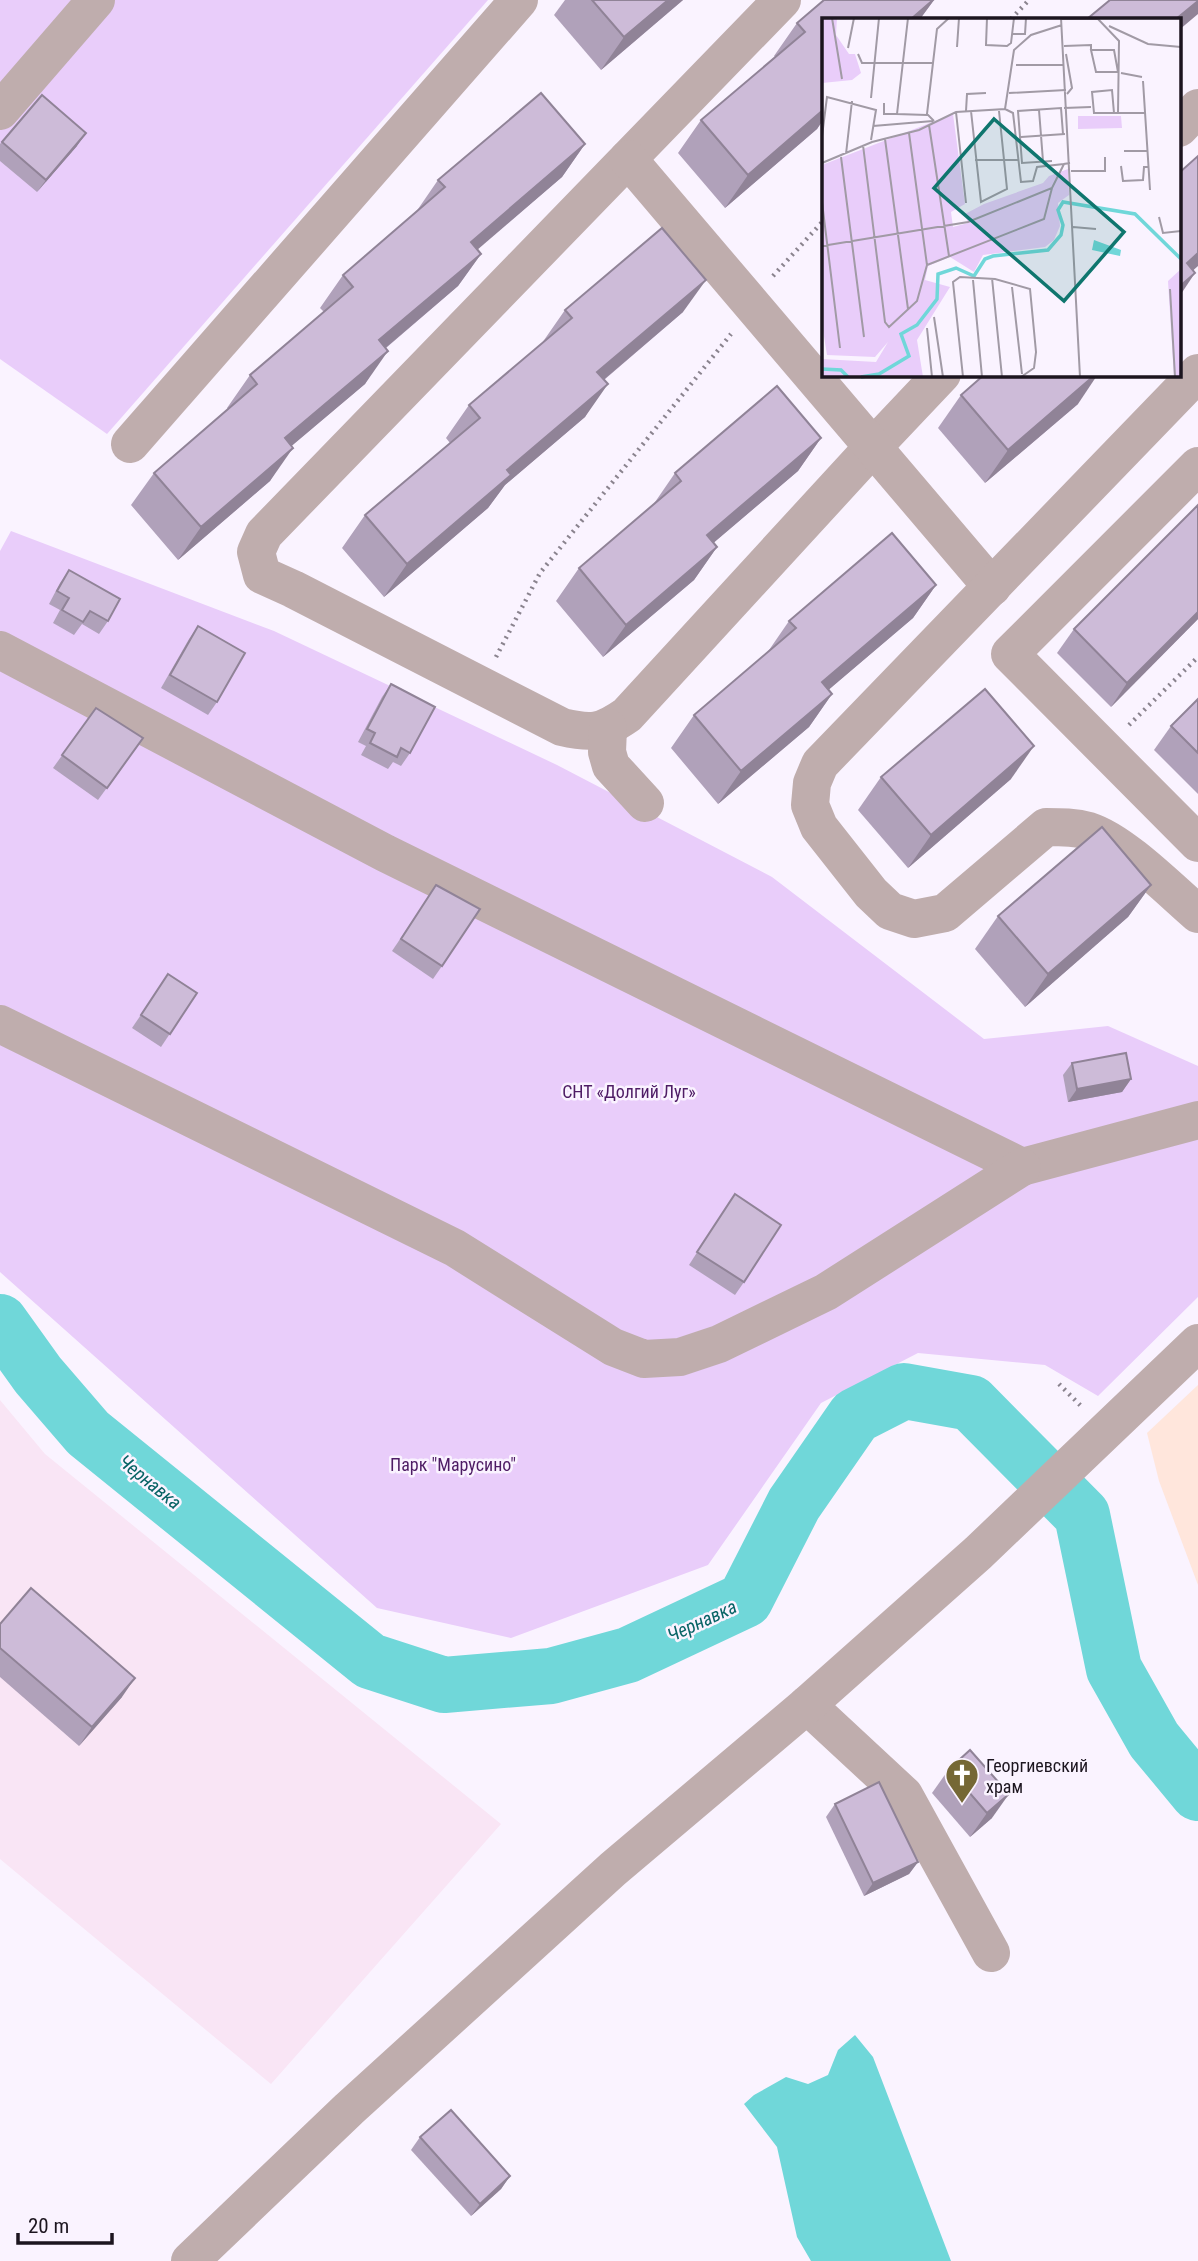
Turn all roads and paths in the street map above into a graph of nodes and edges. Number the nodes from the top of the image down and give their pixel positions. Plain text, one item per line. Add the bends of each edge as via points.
1 (96, 0) edge
2 (519, 0) edge
3 (782, 0) edge
4 (1030, 0) edge
5 (1013, 18) edge
6 (1198, 108) edge
7 (0, 111) edge
8 (1180, 127) edge
9 (628, 159) junction
10 (822, 222) edge
11 (754, 306) junction
12 (1198, 373) edge
13 (940, 376) edge
14 (130, 444) dead end
15 (873, 446) junction
16 (1198, 466) edge
17 (992, 587) junction
18 (0, 650) edge
19 (1198, 657) edge
20 (481, 686) junction
21 (608, 728) junction
22 (1104, 749) junction
23 (645, 803) dead end
24 (1198, 843) edge
25 (1198, 914) edge
26 (0, 1024) edge
27 (1198, 1121) edge
28 (1022, 1167) junction
29 (1198, 1343) edge
30 (807, 1705) junction
31 (991, 1953) dead end
32 (190, 2261) edge

1 - 7 street
2 - 14 street
3 - 9 street
4 - 5 path
6 - 8 street
9 - 11 street
9 - 20 street via 264,534 256,552 262,575
10 - 11 path via 780,266
11 - 15 street
11 - 20 path via 540,573
12 - 17 street
13 - 15 street
15 - 17 street
15 - 21 street via 627,715
16 - 22 street via 1010,654
17 - 25 street via 820,764 810,804 819,827 890,911 914,919 945,913 1046,827 1092,832 1119,847
18 - 28 street via 385,853
19 - 22 path
20 - 21 street via 562,727 585,733
21 - 23 street via 611,766
22 - 24 street
26 - 28 street via 455,1248 613,1347 644,1359 680,1357 719,1344 826,1292
27 - 28 street
29 - 30 street via 978,1553
30 - 31 street via 904,1795
30 - 32 street via 603,1878

